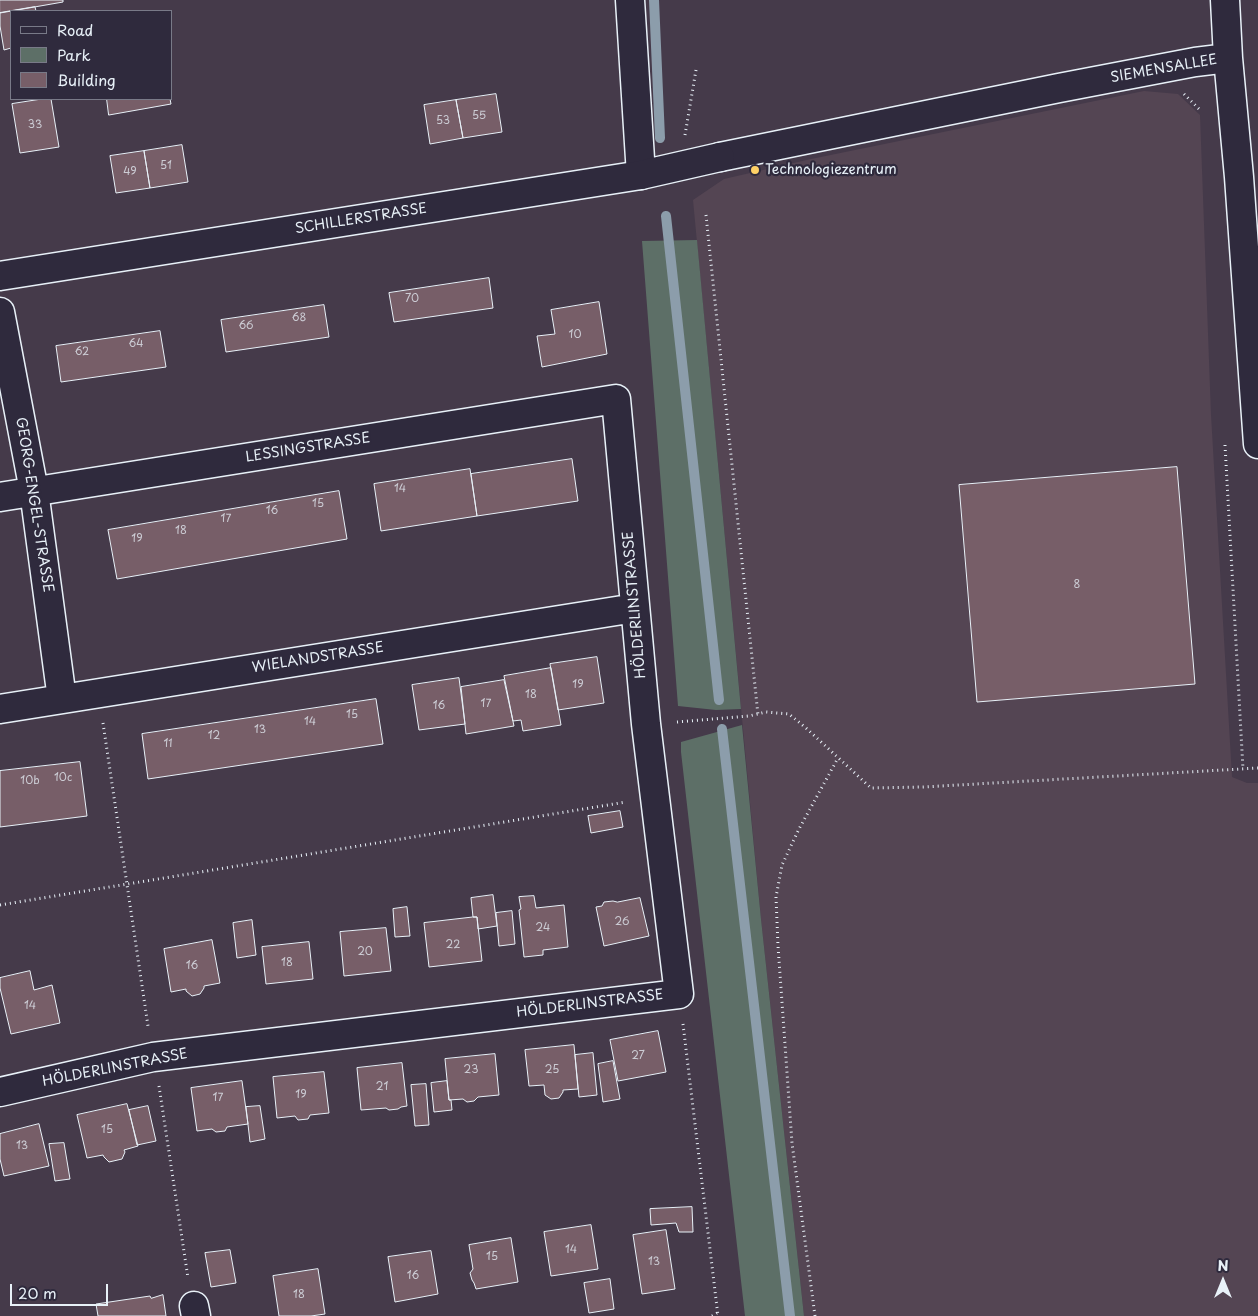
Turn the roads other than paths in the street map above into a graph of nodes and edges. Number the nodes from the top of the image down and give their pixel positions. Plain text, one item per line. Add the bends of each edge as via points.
1 (630, 0) edge
2 (1225, 0) edge
3 (1228, 58) junction
4 (720, 157) joint
5 (641, 175) junction
6 (0, 276) edge
7 (0, 312) edge
8 (616, 399) joint
9 (1258, 444) edge
10 (34, 491) junction
11 (0, 496) edge
12 (635, 608) junction
13 (62, 699) junction
14 (0, 709) edge
15 (0, 1092) edge

1 - 5 street
2 - 3 street
3 - 4 street, SIEMENSALLEE via 1059,88
3 - 9 street, SIEMENSALLEE
4 - 5 street, SCHILLERSTRASSE
5 - 6 street, SCHILLERSTRASSE
7 - 10 street, GEORG-ENGEL-STRASSE
8 - 10 street, LESSINGSTRASSE
8 - 12 street, HÖLDERLINSTRASSE
10 - 11 street, LESSINGSTRASSE
10 - 13 street, GEORG-ENGEL-STRASSE
12 - 13 street, WIELANDSTRASSE
12 - 15 street, HÖLDERLINSTRASSE via 679,994 153,1058
13 - 14 street, WIELANDSTRASSE

